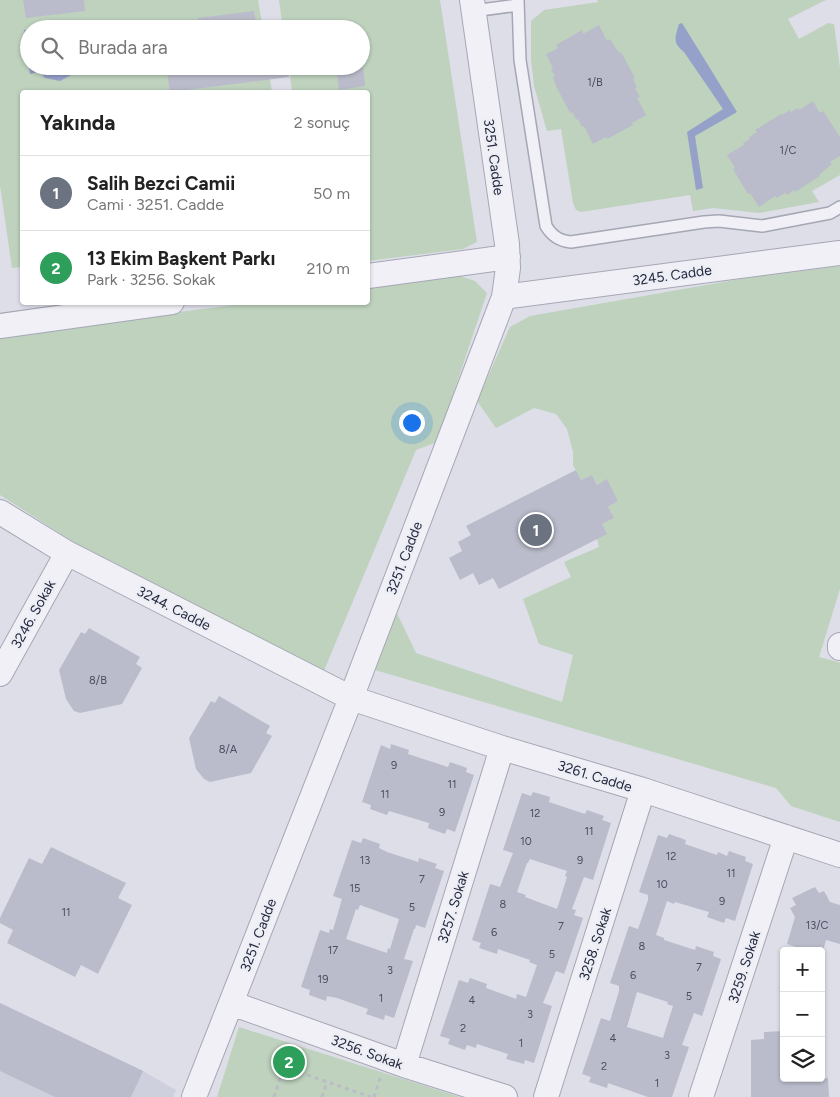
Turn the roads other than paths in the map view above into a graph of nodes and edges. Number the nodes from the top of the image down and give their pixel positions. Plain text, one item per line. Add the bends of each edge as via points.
1 (518, 2) edge
2 (473, 6) edge
3 (840, 207) edge
4 (840, 253) edge
5 (508, 257) junction
6 (370, 276) edge
7 (504, 297) junction
8 (150, 305) edge
9 (0, 326) edge
10 (0, 512) edge
11 (67, 553) junction
12 (0, 674) edge
13 (351, 698) junction
14 (502, 748) junction
15 (643, 790) junction
16 (786, 836) junction
17 (840, 855) edge
18 (231, 1003) junction
19 (404, 1065) junction
20 (194, 1097) edge
21 (505, 1097) edge
22 (546, 1097) edge
23 (702, 1097) edge

1 - 2 lane
1 - 3 lane via 520,60 546,226 558,239 571,242 719,221 762,226 830,213
2 - 5 street, 3251. Cadde
4 - 7 street, 3245. Cadde
5 - 6 street
5 - 7 street, 3251. Cadde
7 - 13 street, 3251. Cadde
8 - 9 street
10 - 11 street, 3244. Cadde
11 - 12 street, 3246. Sokak
11 - 13 street, 3244. Cadde
13 - 14 street, 3261. Cadde
13 - 18 street, 3251. Cadde
14 - 15 street, 3261. Cadde
14 - 19 street, 3257. Sokak
15 - 16 street, 3261. Cadde
15 - 22 street, 3258. Sokak
16 - 17 street, 3261. Cadde
16 - 23 street, 3259. Sokak
18 - 19 street, 3256. Sokak
18 - 20 street, 3251. Cadde
19 - 21 street, 3256. Sokak

